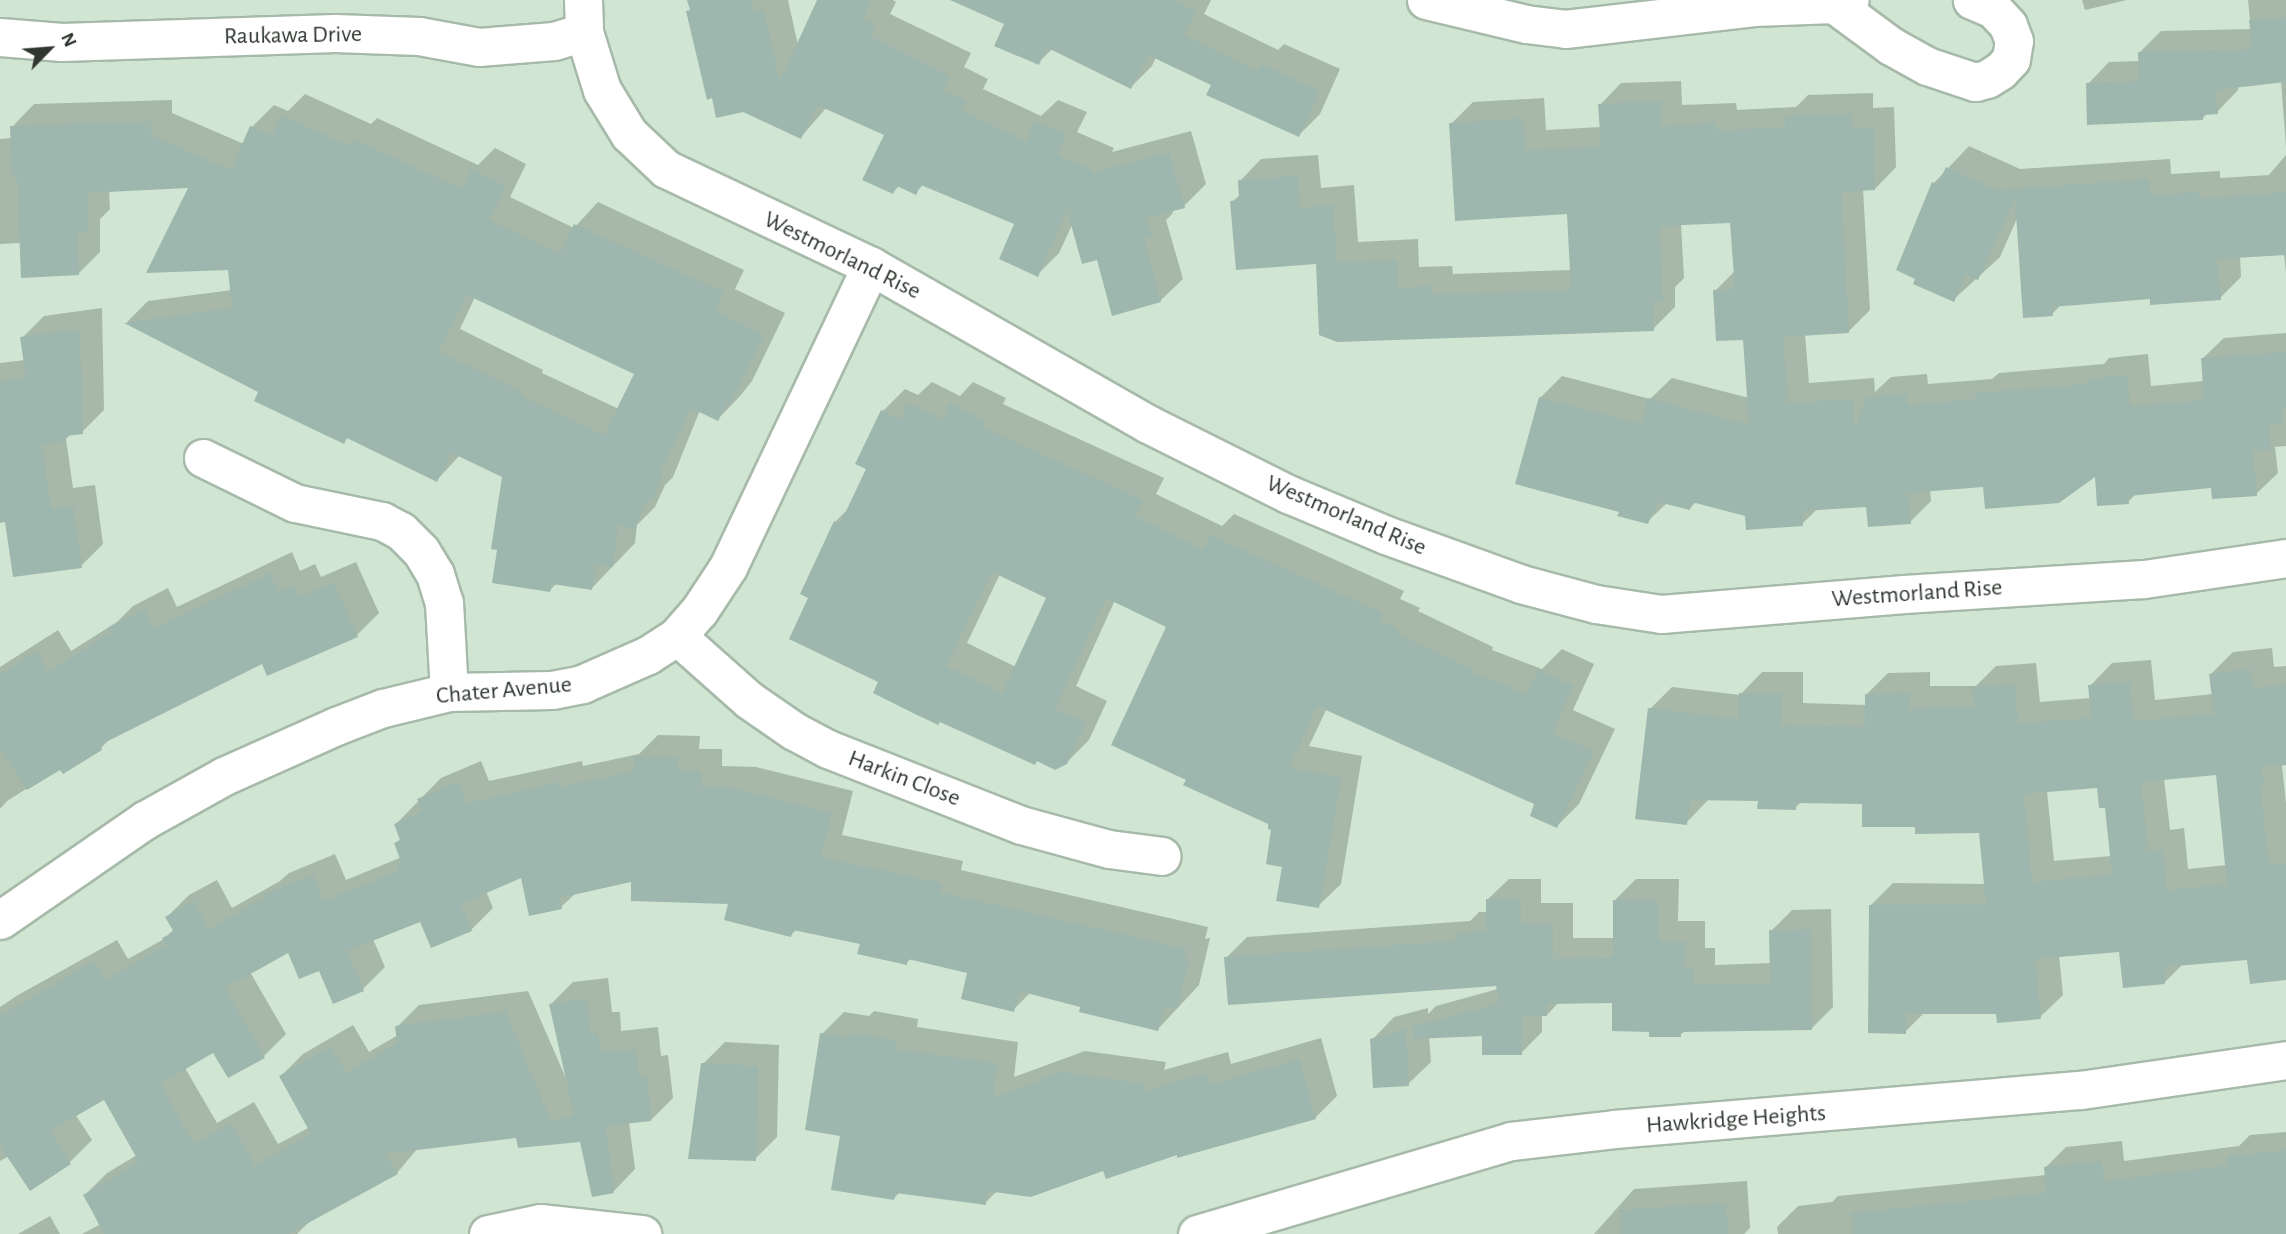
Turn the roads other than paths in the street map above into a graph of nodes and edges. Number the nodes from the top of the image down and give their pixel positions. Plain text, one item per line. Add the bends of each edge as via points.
1 (1426, 0) edge
2 (1972, 0) edge
3 (1842, 2) edge
4 (584, 16) edge
5 (0, 37) edge
6 (871, 266) junction
7 (203, 458) dead end
8 (2286, 558) edge
9 (677, 636) junction
10 (449, 692) junction
11 (1162, 856) dead end
12 (0, 920) edge
13 (2286, 1060) edge
14 (488, 1234) edge
15 (642, 1234) edge
16 (1197, 1234) edge

1 - 3 street via 1565,29 1754,7
2 - 3 street via 1993,9 2008,24 2014,41 2011,58 2000,71 1975,82 1891,46
4 - 5 street, Raukawa Drive via 554,41 479,47 418,36 335,33 62,42
4 - 6 street, Westmorland Rise via 602,90 616,118 643,149 666,169
6 - 8 street, Westmorland Rise via 1148,424 1288,495 1521,584 1596,604 1661,614 1711,612 2144,579
6 - 9 street, Chater Avenue via 728,567
7 - 10 street via 295,503 382,521 401,531 435,574 443,603
9 - 10 street, Chater Avenue via 648,655 582,684 552,690
9 - 11 street, Harkin Close via 749,700 828,749 1021,825 1109,849
10 - 12 street, Chater Avenue via 347,721 224,776 145,820
13 - 16 street, Hawkridge Heights via 2081,1090 1511,1141
14 - 15 street via 540,1223

